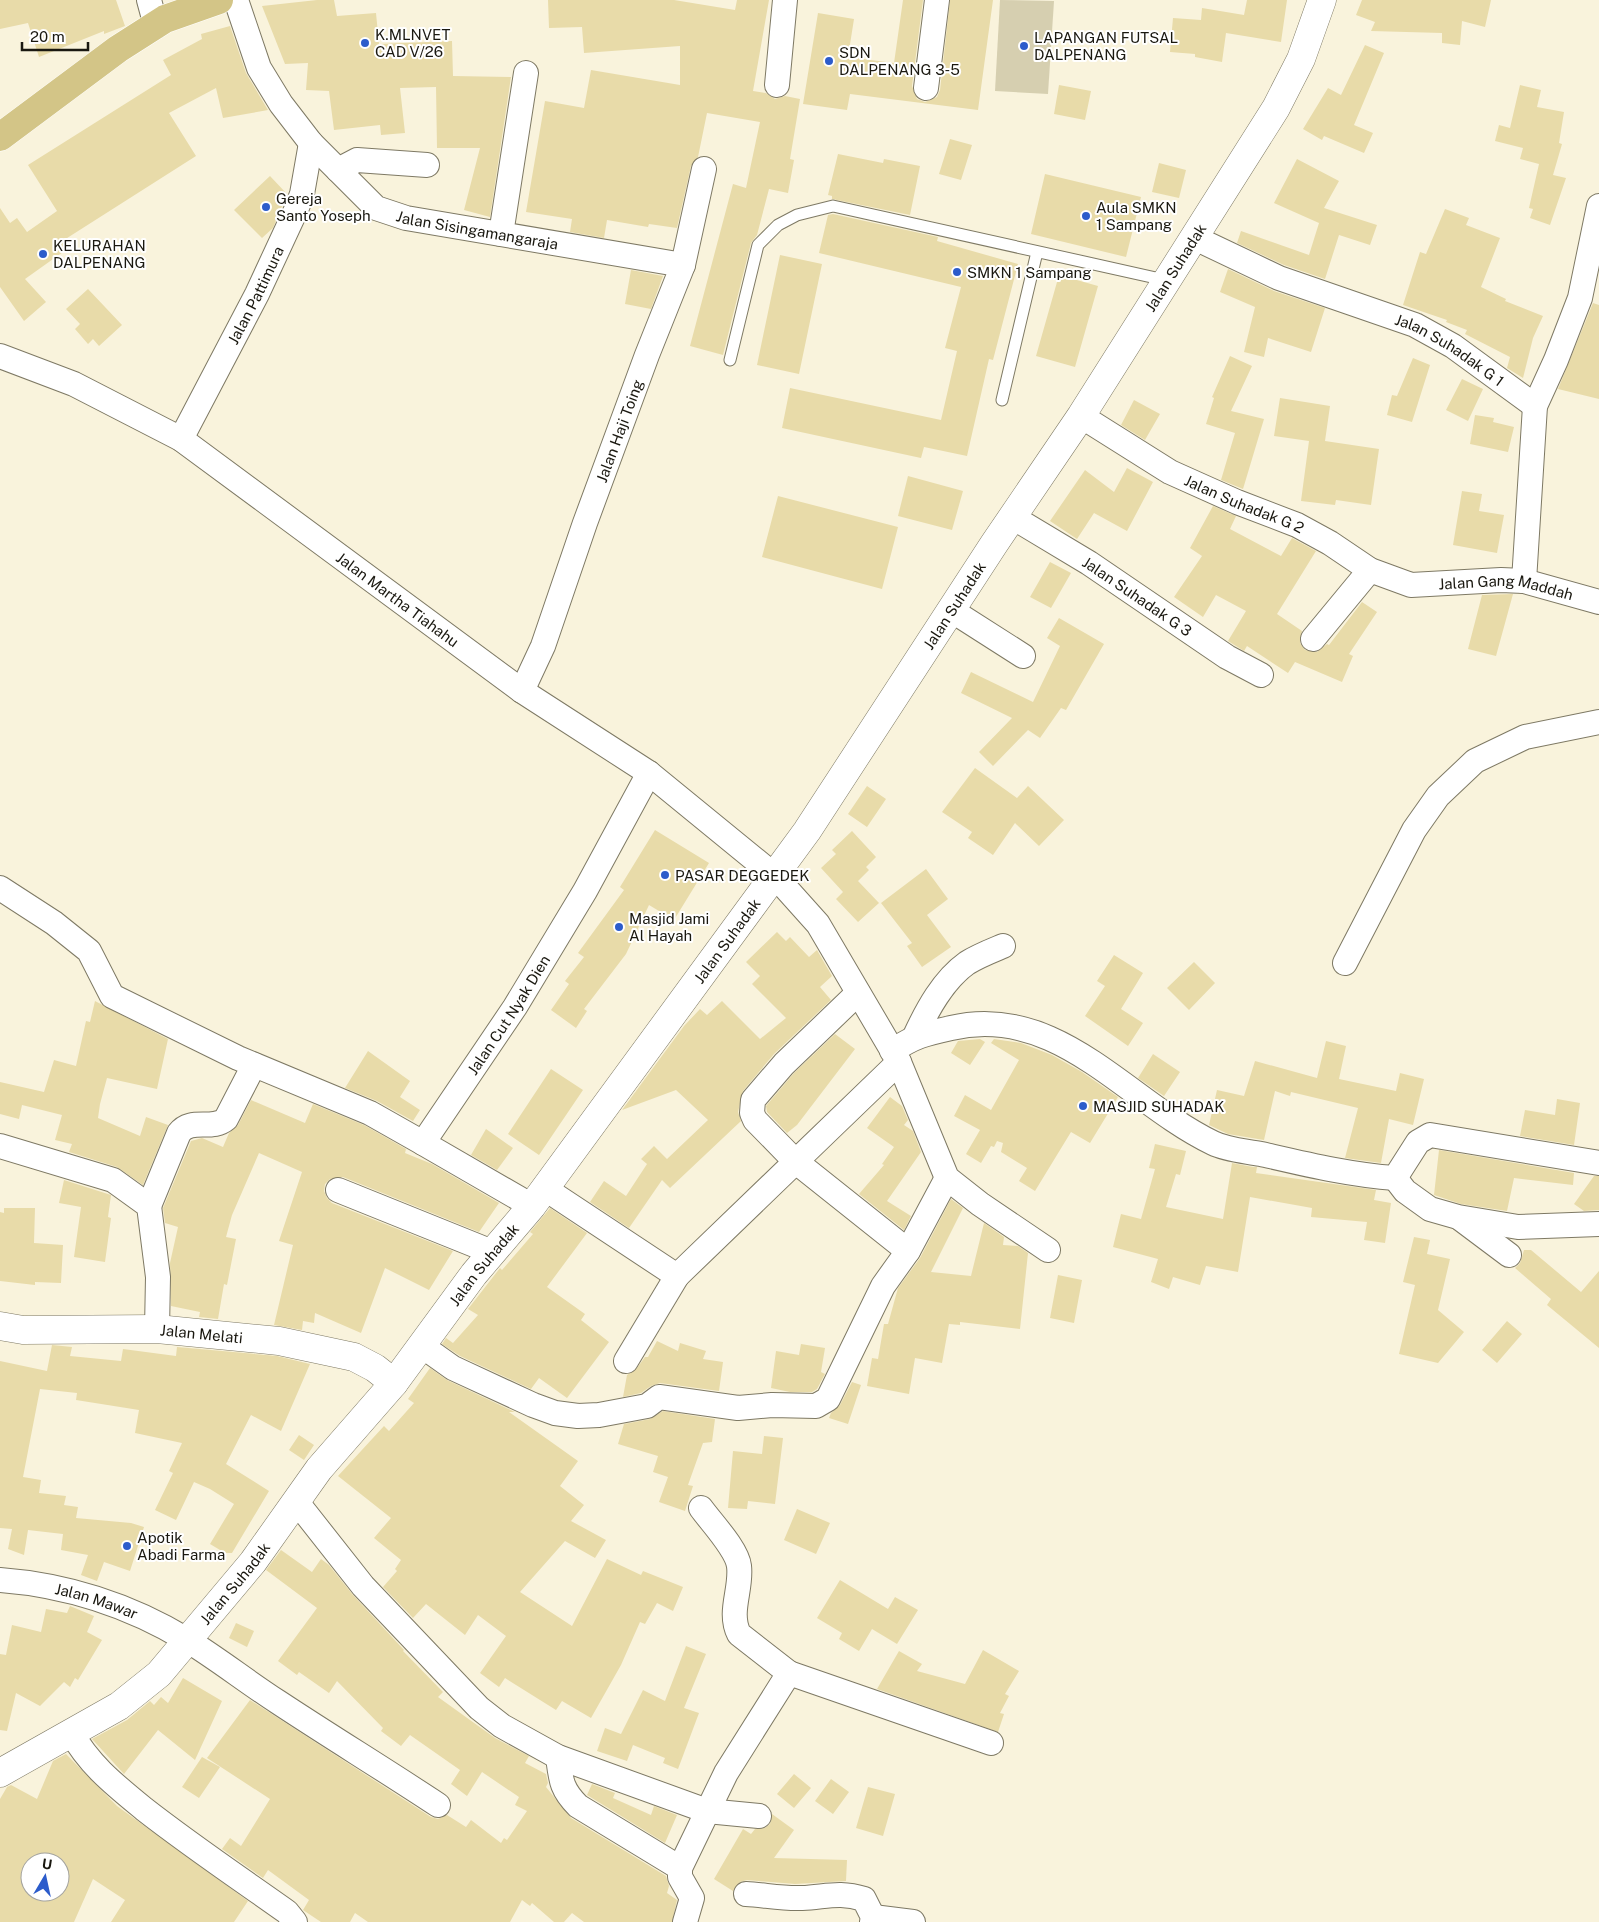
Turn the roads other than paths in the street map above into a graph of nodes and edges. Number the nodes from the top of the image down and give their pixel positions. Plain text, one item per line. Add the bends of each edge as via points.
1 (218, 0) edge
2 (236, 0) edge
3 (785, 0) edge
4 (937, 0) edge
5 (1322, 0) edge
6 (152, 13) edge
7 (526, 73) dead end
8 (777, 85) dead end
9 (926, 88) dead end
10 (0, 137) edge
11 (311, 143) junction
12 (427, 165) dead end
13 (704, 169) dead end
14 (338, 170) junction
15 (1599, 206) edge
16 (501, 234) junction
17 (1196, 238) junction
18 (1037, 252) junction
19 (683, 265) junction
20 (1167, 281) junction
21 (0, 356) edge
22 (730, 360) dead end
23 (1002, 400) dead end
24 (1535, 406) junction
25 (1081, 416) junction
26 (181, 439) junction
27 (1014, 518) junction
28 (1370, 570) junction
29 (1524, 581) junction
30 (1411, 584) joint
31 (1599, 602) edge
32 (951, 610) junction
33 (1313, 639) dead end
34 (1023, 656) dead end
35 (1261, 676) dead end
36 (522, 691) junction
37 (1599, 722) edge
38 (649, 773) junction
39 (775, 876) junction
40 (0, 888) edge
41 (1003, 946) dead end
42 (1345, 963) dead end
43 (858, 992) junction
44 (915, 1036) junction
45 (895, 1057) junction
46 (254, 1065) junction
47 (423, 1143) junction
48 (0, 1146) edge
49 (795, 1161) junction
50 (1599, 1163) edge
51 (947, 1178) junction
52 (1395, 1178) junction
53 (338, 1190) dead end
54 (538, 1197) junction
55 (149, 1206) junction
56 (1458, 1217) junction
57 (1599, 1224) edge
58 (1048, 1250) dead end
59 (908, 1251) junction
60 (492, 1252) junction
61 (1509, 1255) dead end
62 (677, 1276) junction
63 (0, 1326) edge
64 (157, 1330) junction
65 (422, 1346) junction
66 (626, 1361) dead end
67 (394, 1383) junction
68 (296, 1501) junction
69 (701, 1508) dead end
70 (0, 1580) edge
71 (186, 1639) junction
72 (789, 1672) junction
73 (71, 1732) junction
74 (990, 1743) dead end
75 (558, 1757) junction
76 (0, 1773) edge
77 (438, 1804) dead end
78 (707, 1812) junction
79 (759, 1816) dead end
80 (680, 1868) junction
81 (746, 1894) dead end
82 (872, 1919) edge
83 (295, 1922) edge
84 (685, 1922) edge
85 (914, 1922) edge

1 - 6 main road via 166,20
2 - 11 street, Jalan Sisingamangaraja via 259,68
3 - 8 street
4 - 9 street
5 - 17 street, Jalan Suhadak via 1301,59 1276,108
6 - 10 main road via 118,49
7 - 16 street
11 - 14 street, Jalan Sisingamangaraja
11 - 26 street, Jalan Pattimura via 296,210 257,294
12 - 14 street via 357,160
13 - 19 street, Jalan Haji Toing
14 - 16 street, Jalan Sisingamangaraja via 376,208 406,218
15 - 24 street via 1580,298
16 - 19 street, Jalan Sisingamangaraja
17 - 20 street, Jalan Suhadak
17 - 24 street, Jalan Suhadak G 1 via 1279,278 1414,325 1453,346
18 - 20 lane
18 - 22 lane via 833,206 815,209 778,225 758,245
18 - 23 lane
19 - 36 street, Jalan Haji Toing via 598,486 542,646
20 - 25 street, Jalan Suhadak
21 - 26 street, Jalan Martha Tiahahu via 74,384
24 - 29 street
25 - 27 street, Jalan Suhadak
25 - 28 street, Jalan Suhadak G 2 via 1170,472 1297,525
26 - 36 street, Jalan Martha Tiahahu
27 - 32 street, Jalan Suhadak
27 - 35 street, Jalan Suhadak G 3 via 1089,563 1227,657
28 - 30 street, Jalan Suhadak G 2
28 - 33 street
29 - 30 street, Jalan Gang Maddah
29 - 31 street, Jalan Gang Maddah
32 - 34 street
32 - 39 street, Jalan Suhadak
36 - 38 street, Jalan Martha Tiahahu
37 - 42 street via 1525,737 1475,761 1438,796 1414,830
38 - 39 street, Jalan Martha Tiahahu
38 - 47 street, Jalan Cut Nyak Dien via 585,891 515,1007
39 - 43 street, Jalan Martha Tiahahu via 818,924
39 - 54 street, Jalan Suhadak
40 - 46 street via 54,923 89,951 112,996
41 - 44 street via 968,962 952,976 927,1010
43 - 45 street, Jalan Martha Tiahahu
43 - 49 street via 784,1064 753,1100 755,1120
44 - 45 street
44 - 52 street via 965,1024 995,1022 1023,1028 1073,1050 1215,1144 1368,1177
45 - 49 street
45 - 51 street, Jalan Martha Tiahahu
46 - 47 street via 370,1113
46 - 55 street via 222,1123 188,1124 179,1133
47 - 54 street
48 - 55 street via 113,1180
49 - 59 street
49 - 62 street
50 - 52 street via 1430,1135 1418,1142
51 - 58 street
51 - 59 street
52 - 56 street via 1406,1191 1430,1208
53 - 60 street
54 - 60 street, Jalan Suhadak
54 - 62 street
55 - 64 street via 158,1277
56 - 57 street via 1518,1227
56 - 61 street
59 - 65 street via 883,1286 828,1399 816,1406 738,1408 659,1397 647,1406 599,1415 555,1413 453,1368
60 - 65 street, Jalan Suhadak
62 - 66 street
63 - 64 street, Jalan Melati via 23,1330
64 - 67 street, Jalan Melati via 279,1341 354,1357
65 - 67 street, Jalan Suhadak
67 - 68 street, Jalan Suhadak via 319,1469
68 - 71 street, Jalan Suhadak via 253,1562
68 - 75 street via 363,1586 479,1708 502,1726
69 - 72 street via 738,1559 739,1585 734,1614 739,1634
70 - 71 street, Jalan Mawar via 44,1584 84,1593
71 - 73 street, Jalan Suhadak via 159,1674 141,1690
71 - 77 street, Jalan Mawar
72 - 74 street
72 - 78 street via 726,1773
73 - 76 street, Jalan Suhadak
73 - 83 street via 82,1753 108,1779
75 - 78 street
75 - 80 street via 561,1782 578,1806
78 - 79 street
78 - 80 street
80 - 84 street via 680,1877 692,1898
81 - 82 street via 802,1898 832,1893 852,1895 864,1899
82 - 85 street

